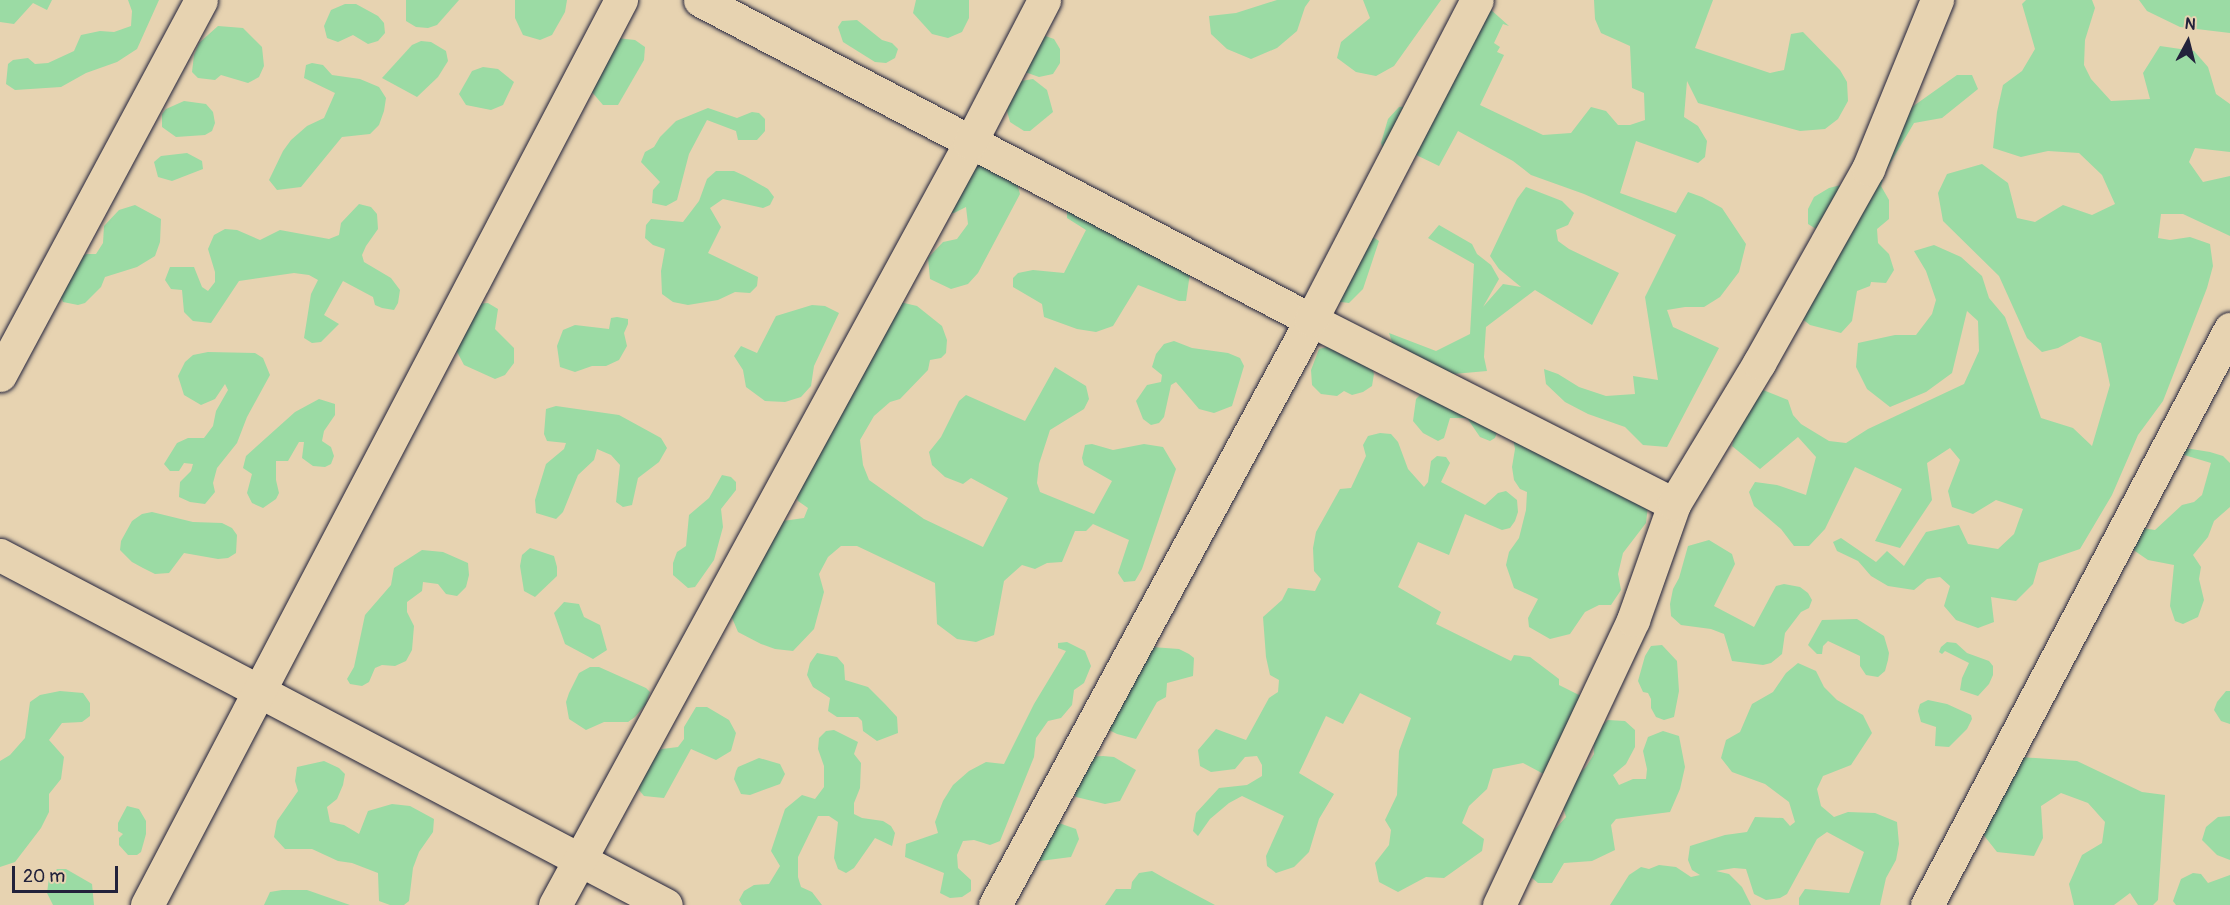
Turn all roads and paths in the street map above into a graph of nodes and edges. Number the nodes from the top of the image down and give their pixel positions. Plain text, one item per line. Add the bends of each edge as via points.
1 (201, 0) edge
2 (621, 0) edge
3 (700, 0) edge
4 (1044, 0) edge
5 (1477, 0) edge
6 (1937, 0) edge
7 (970, 143) junction
8 (1311, 320) junction
9 (2230, 329) edge
10 (0, 375) edge
11 (1674, 504) junction
12 (0, 555) edge
13 (259, 691) junction
14 (579, 860) junction
15 (147, 905) edge
16 (555, 905) edge
17 (666, 905) edge
18 (995, 905) edge
19 (1499, 905) edge
20 (1927, 905) edge

1 - 10 street
2 - 13 street
3 - 7 street
4 - 7 street
5 - 8 street
6 - 11 street via 1868,169
7 - 8 street
7 - 14 street
8 - 11 street
8 - 18 street
9 - 20 street
11 - 19 street via 1633,620
12 - 13 street
13 - 14 street
13 - 15 street
14 - 16 street
14 - 17 street

